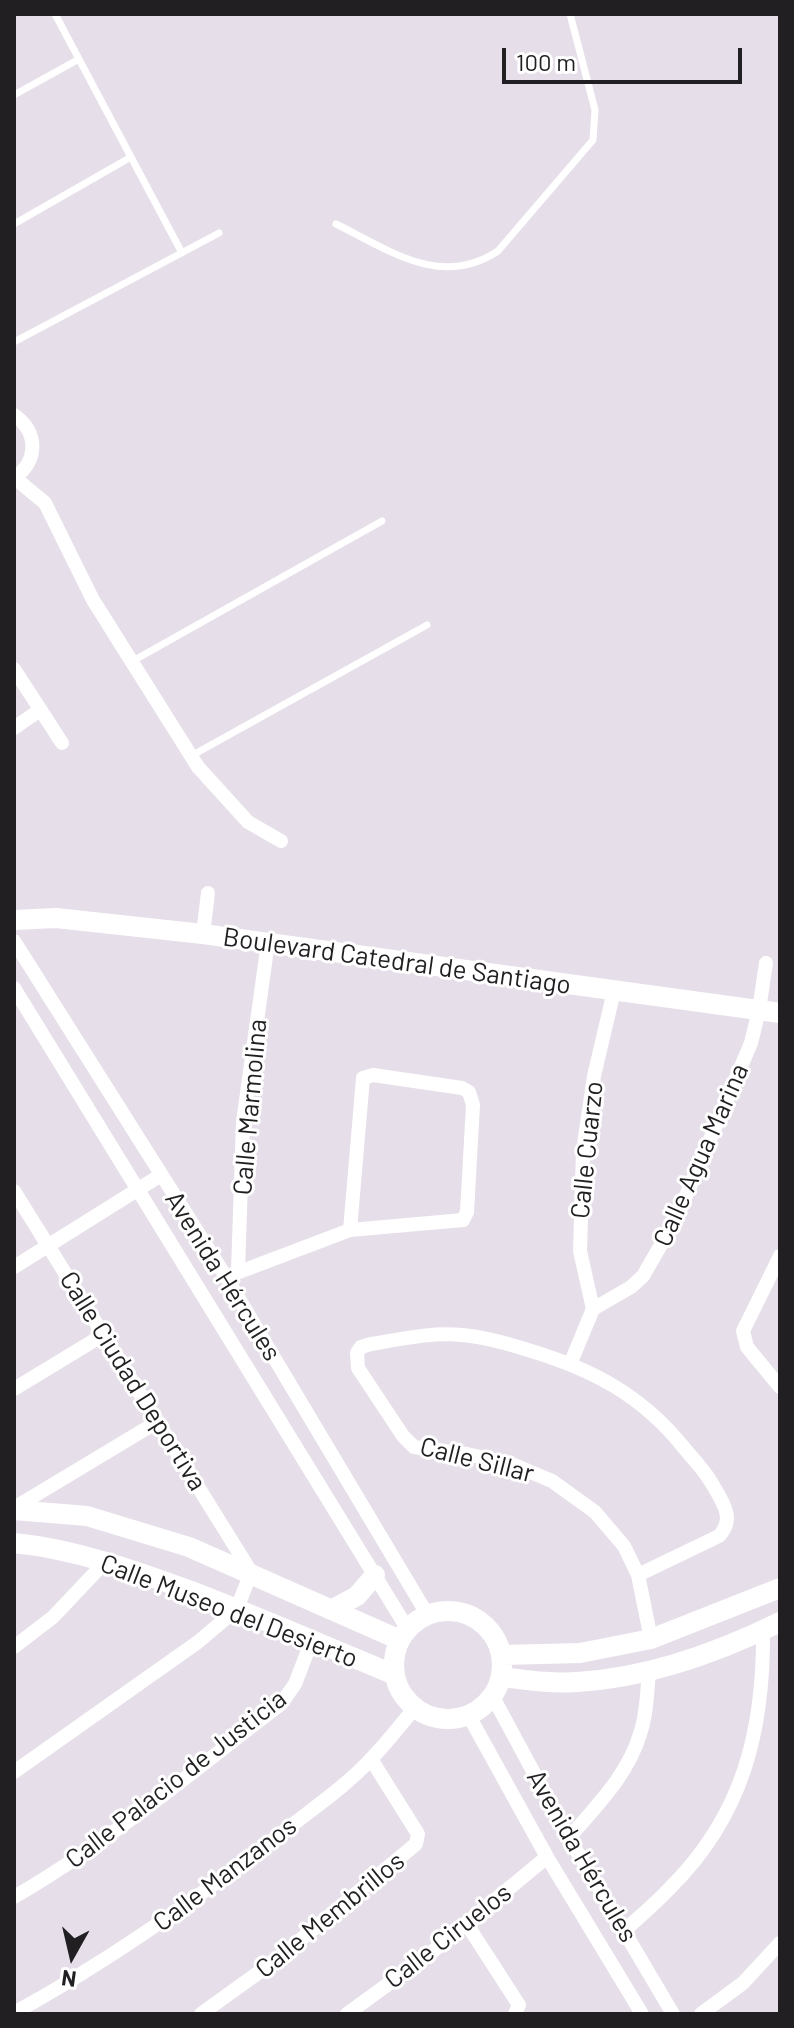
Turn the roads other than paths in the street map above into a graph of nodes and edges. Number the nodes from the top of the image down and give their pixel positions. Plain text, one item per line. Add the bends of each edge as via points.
1 (55, 14) edge
2 (570, 14) edge
3 (79, 59) junction
4 (14, 95) edge
5 (131, 157) junction
6 (14, 224) edge
7 (336, 224) dead end
8 (219, 233) dead end
9 (182, 253) junction
10 (14, 342) edge
11 (14, 415) edge
12 (14, 478) edge
13 (382, 521) dead end
14 (427, 625) dead end
15 (131, 662) junction
16 (14, 669) edge
17 (40, 710) junction
18 (14, 728) edge
19 (62, 743) dead end
20 (191, 756) junction
21 (281, 841) dead end
22 (208, 893) dead end
23 (14, 920) edge
24 (203, 934) junction
25 (14, 941) edge
26 (268, 942) junction
27 (766, 963) dead end
28 (14, 988) edge
29 (614, 991) junction
30 (770, 1012) edge
31 (161, 1175) junction
32 (139, 1190) junction
33 (14, 1191) edge
34 (350, 1230) junction
35 (49, 1245) junction
36 (780, 1256) edge
37 (14, 1267) edge
38 (232, 1274) junction
39 (593, 1309) junction
40 (103, 1335) junction
41 (571, 1362) junction
42 (780, 1387) edge
43 (14, 1389) edge
44 (157, 1422) junction
45 (14, 1509) edge
46 (14, 1543) edge
47 (106, 1561) junction
48 (251, 1572) junction
49 (375, 1575) junction
50 (638, 1575) junction
51 (780, 1588) edge
52 (237, 1609) junction
53 (331, 1610) junction
54 (427, 1614) junction
55 (772, 1626) edge
56 (404, 1634) junction
57 (651, 1639) junction
58 (312, 1640) junction
59 (14, 1647) edge
60 (503, 1655) junction
61 (649, 1671) junction
62 (395, 1675) junction
63 (502, 1677) junction
64 (493, 1697) junction
65 (415, 1708) junction
66 (469, 1716) junction
67 (371, 1759) junction
68 (14, 1772) edge
69 (569, 1838) junction
70 (547, 1857) junction
71 (14, 1897) edge
72 (466, 1923) junction
73 (624, 1931) junction
74 (780, 1943) edge
75 (14, 2013) edge
76 (201, 2014) edge
77 (347, 2014) edge
78 (515, 2014) edge
79 (642, 2014) edge
80 (673, 2014) edge
81 (701, 2014) edge

1 - 3 lane
2 - 7 lane via 595,110 593,140 498,251 461,268 438,268 413,262
3 - 4 lane
3 - 5 lane
5 - 6 lane
5 - 9 lane
8 - 9 lane
9 - 10 lane
11 - 12 street via 30,430 33,442 30,463
12 - 15 street via 45,503
13 - 15 lane
14 - 20 lane
15 - 20 street
16 - 17 street
17 - 18 street
17 - 19 street
20 - 21 street via 248,822
22 - 24 street
23 - 24 street, Boulevard Catedral de Santiago via 56,918
24 - 26 street, Boulevard Catedral de Santiago
25 - 31 street, Avenida Hércules
26 - 29 street, Boulevard Catedral de Santiago
26 - 38 street, Calle Marmolina via 243,1122
27 - 30 street, Calle Agua Marina
28 - 32 street, Avenida Hércules
29 - 30 street, Boulevard Catedral de Santiago
29 - 39 street, Calle Cuarzo via 583,1151 580,1251
30 - 39 street, Calle Agua Marina via 654,1261 631,1287
31 - 32 street
31 - 38 street, Avenida Hércules
32 - 35 street
32 - 49 street, Avenida Hércules
33 - 35 street, Calle Ciudad Deportiva
34 - 34 street via 463,1220 473,1105 469,1092 373,1075 363,1078
34 - 38 street
35 - 37 street
35 - 40 street, Calle Ciudad Deportiva
36 - 42 street via 743,1331 747,1347
38 - 54 street, Avenida Hércules
39 - 41 street
40 - 43 street
40 - 44 street, Calle Ciudad Deportiva
41 - 50 street, Calle Sillar via 626,1391 671,1431 727,1510 726,1528 719,1536
41 - 50 street, Calle Sillar via 494,1340 435,1334 361,1347 356,1361 408,1442 514,1465 552,1481 595,1512 624,1546
44 - 45 street
44 - 48 street, Calle Ciudad Deportiva
45 - 48 street, Calle Museo del Desierto via 87,1516
46 - 47 street, Calle Museo del Desierto
47 - 52 street, Calle Museo del Desierto
47 - 59 street via 53,1617
48 - 52 street
48 - 53 street, Calle Museo del Desierto
49 - 53 street via 357,1596
49 - 56 street, Avenida Hércules
50 - 57 street, Calle Sillar
51 - 57 street
52 - 58 street, Calle Museo del Desierto
52 - 68 street
53 - 56 street, Calle Museo del Desierto
54 - 56 street
54 - 60 street via 451,1610 475,1617 494,1633
55 - 61 street
55 - 73 street via 757,1728 736,1794 708,1843 671,1888
56 - 62 street via 395,1653
57 - 60 street via 580,1653
58 - 62 street, Calle Museo del Desierto
58 - 71 street, Calle Palacio de Justicia via 281,1704 116,1830
60 - 63 street
61 - 63 street via 580,1682
61 - 69 street via 633,1755
62 - 65 street
63 - 64 street
64 - 66 street
64 - 69 street, Avenida Hércules
65 - 66 street via 440,1719
65 - 67 street, Calle Manzanos
66 - 70 street, Avenida Hércules
67 - 75 street, Calle Manzanos via 151,1930
67 - 76 street, Calle Membrillos via 418,1834 416,1844 276,1960
69 - 73 street, Avenida Hércules
70 - 72 street, Calle Ciruelos
70 - 79 street, Avenida Hércules
72 - 77 street, Calle Ciruelos
72 - 78 street via 519,2005
73 - 80 street, Avenida Hércules
74 - 81 street via 743,1983

